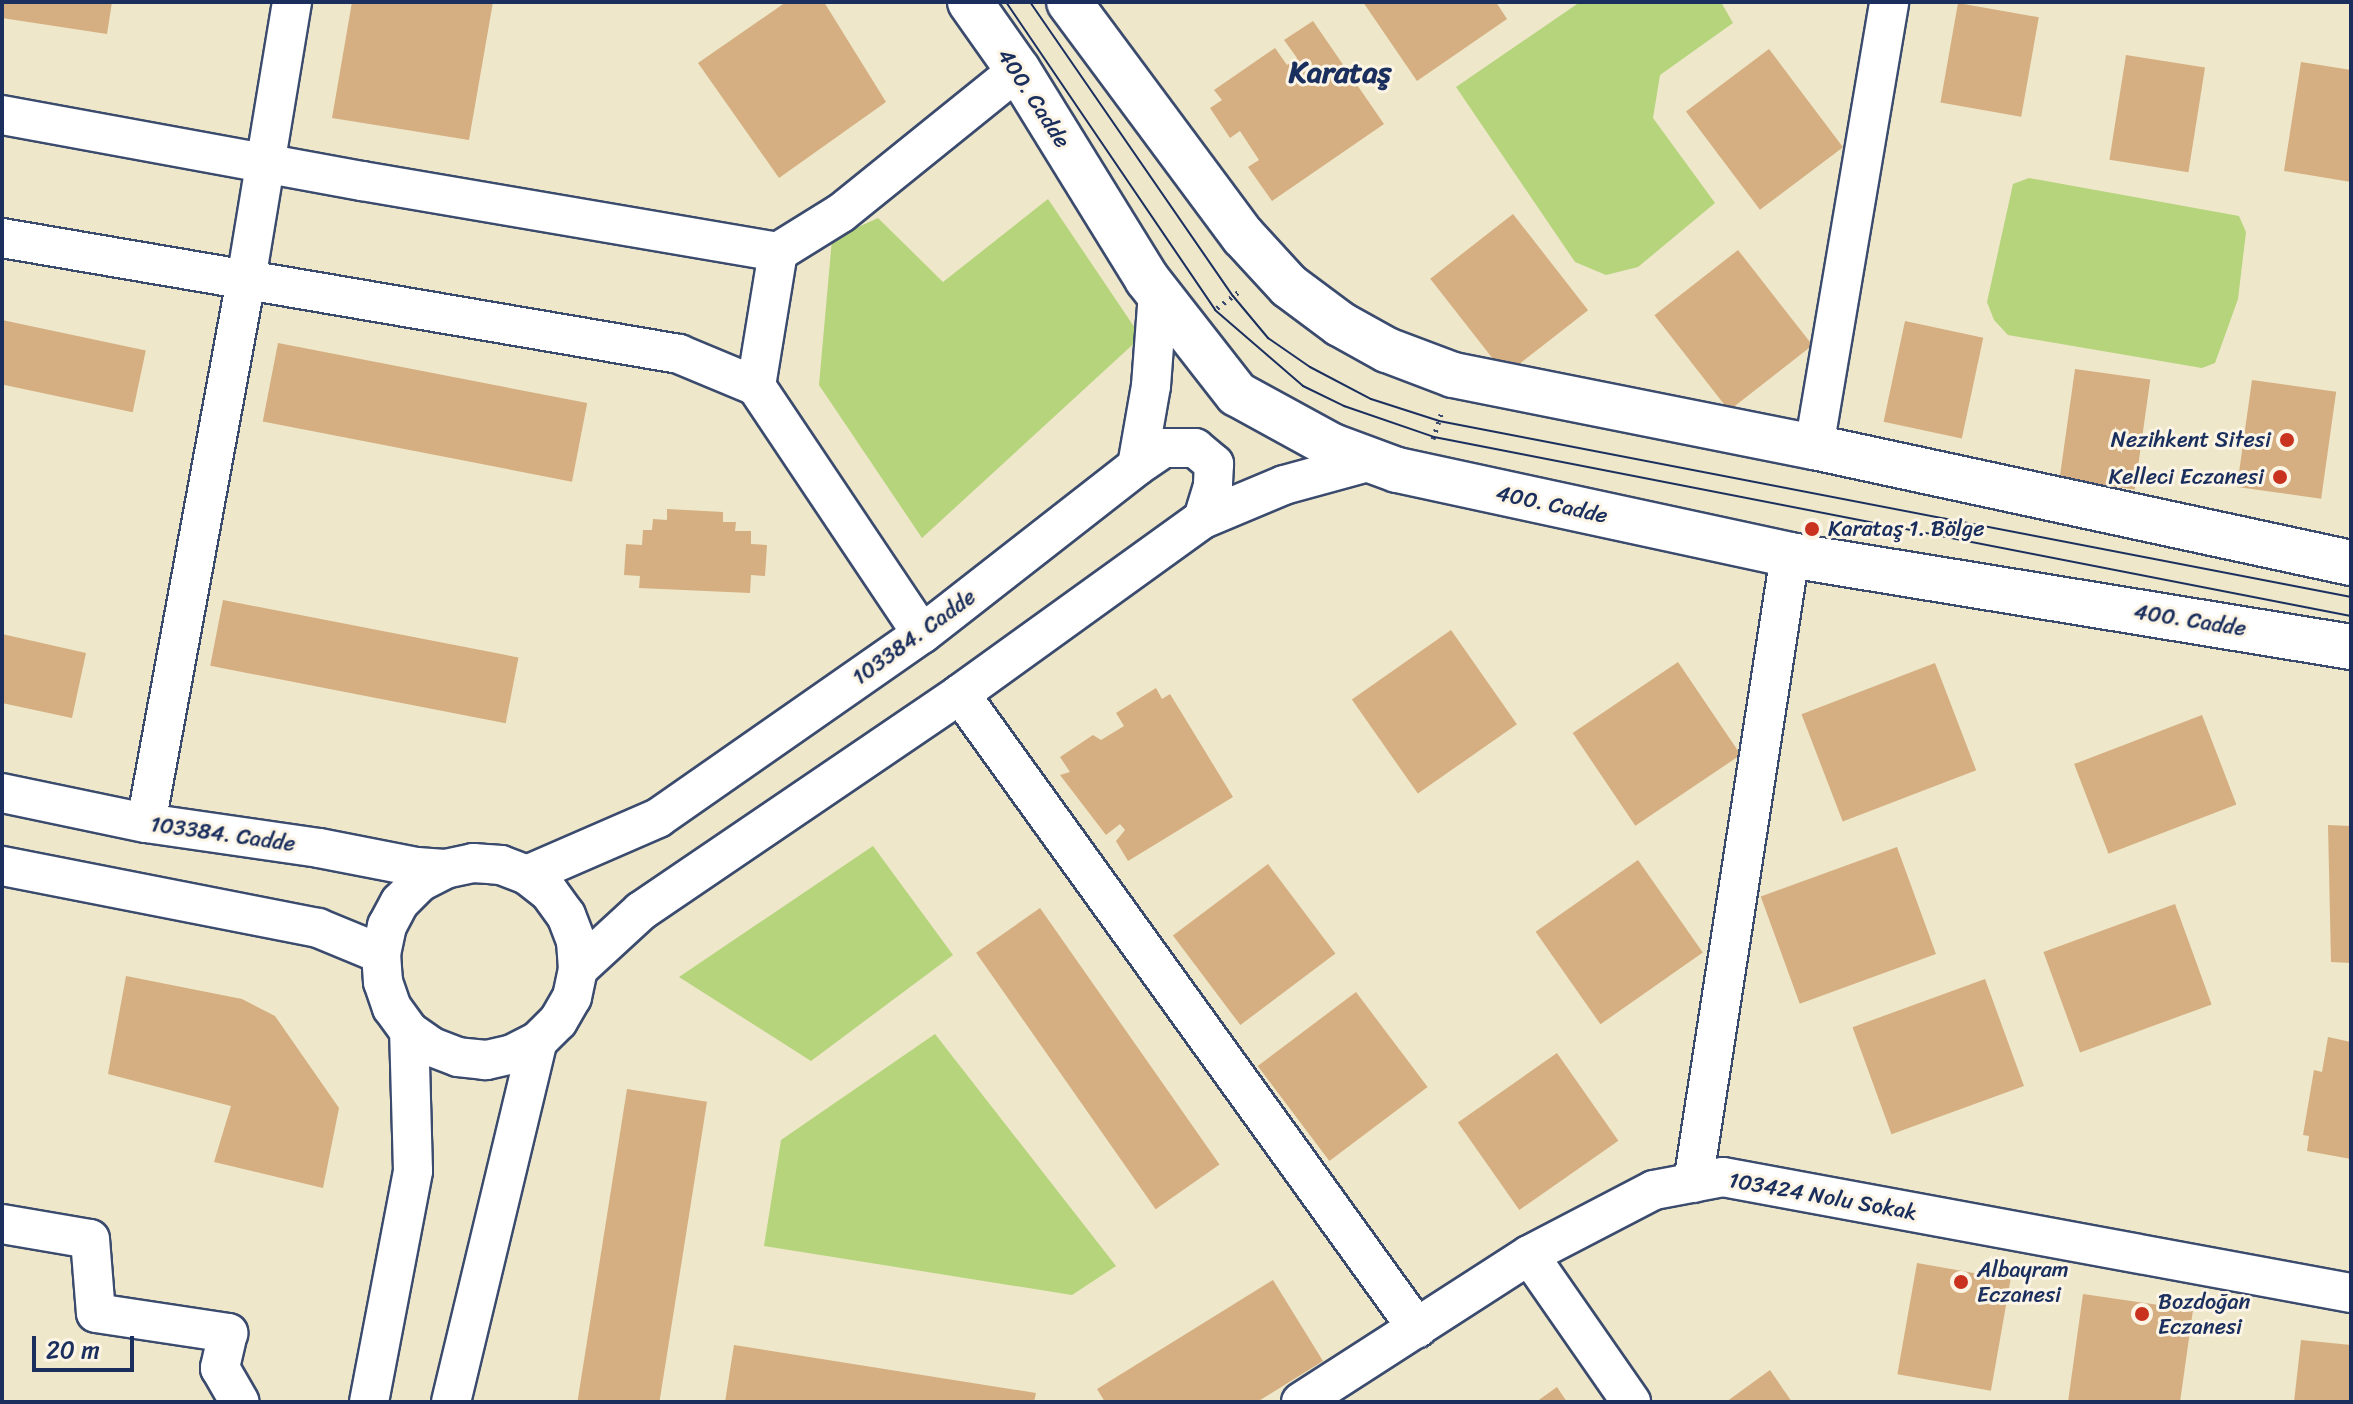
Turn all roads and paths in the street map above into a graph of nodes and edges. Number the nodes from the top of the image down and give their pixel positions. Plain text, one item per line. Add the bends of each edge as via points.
1 (292, 2) edge
2 (970, 2) edge
3 (1069, 2) edge
4 (1889, 2) edge
5 (1018, 70) junction
6 (2, 115) edge
7 (265, 163) junction
8 (2, 238) edge
9 (778, 252) junction
10 (1272, 267) junction
11 (246, 280) junction
12 (1158, 293) junction
13 (1188, 330) junction
14 (1453, 375) junction
15 (756, 386) junction
16 (1814, 447) junction
17 (1372, 461) junction
18 (1137, 466) junction
19 (1422, 476) junction
20 (1203, 519) junction
21 (1790, 555) junction
22 (2351, 563) edge
23 (922, 634) junction
24 (2351, 647) edge
25 (960, 694) junction
26 (2, 793) edge
27 (146, 823) junction
28 (2, 866) edge
29 (445, 869) junction
30 (527, 875) junction
31 (381, 954) junction
32 (578, 969) junction
33 (409, 1031) junction
34 (538, 1041) junction
35 (1693, 1183) junction
36 (2, 1224) edge
37 (1529, 1255) junction
38 (2351, 1293) edge
39 (1417, 1328) junction
40 (240, 1402) edge
41 (369, 1402) edge
42 (451, 1402) edge
43 (1301, 1402) edge
44 (1631, 1402) edge

1 - 7 street
2 - 5 main road, 400. Cadde
3 - 10 main road via 1243,236
4 - 16 street
5 - 9 street via 841,213
5 - 12 main road, 400. Cadde
6 - 7 street
7 - 9 street
7 - 11 street
8 - 11 street
9 - 15 street
10 - 13 path
10 - 14 main road via 1340,324 1387,350
11 - 15 street via 679,354
11 - 27 street
12 - 13 main road, 400. Cadde
12 - 18 street via 1151,386
13 - 17 main road, 400. Cadde via 1237,394 1332,446
14 - 16 main road
14 - 19 path
15 - 23 street
16 - 22 main road
17 - 19 main road, 400. Cadde
17 - 20 street via 1284,485
18 - 20 street, 103384. Cadde via 1164,448 1195,448 1214,464
18 - 23 street, 103384. Cadde
19 - 21 main road, 400. Cadde
20 - 25 street
21 - 24 main road, 400. Cadde
21 - 35 street
23 - 30 street, 103384. Cadde via 658,818
25 - 32 street via 641,911
25 - 39 street
26 - 27 street, 103384. Cadde
27 - 29 street, 103384. Cadde
28 - 31 street via 318,928
29 - 30 street via 487,864
29 - 31 street via 420,882 400,902
30 - 32 street via 566,915 576,941
31 - 33 street via 392,1008
32 - 34 street via 572,997
33 - 34 street via 445,1052 486,1060
33 - 41 street via 413,1171
34 - 42 street
35 - 37 street, 103424 Nolu Sokak via 1654,1190
35 - 38 street, 103424 Nolu Sokak via 1723,1177
36 - 40 street via 90,1239 96,1313 228,1333 220,1368
37 - 39 street, 103424 Nolu Sokak
37 - 44 street
39 - 43 street, 103424 Nolu Sokak

